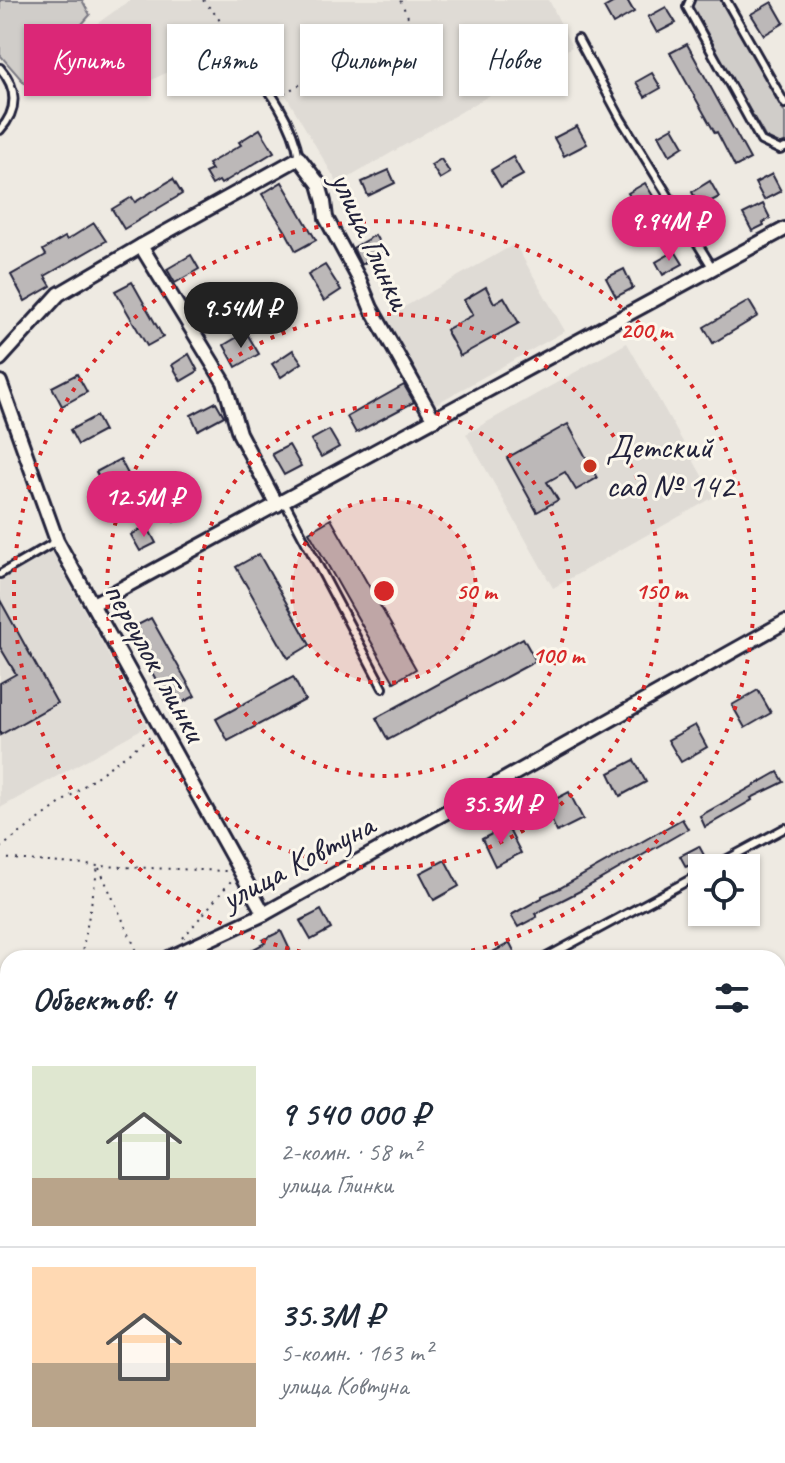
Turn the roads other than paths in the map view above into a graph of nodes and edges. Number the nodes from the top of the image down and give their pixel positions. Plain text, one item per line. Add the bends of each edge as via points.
1 (690, 0) edge
2 (726, 0) edge
3 (578, 39) dead end
4 (0, 68) edge
5 (272, 96) edge
6 (785, 104) edge
7 (0, 130) edge
8 (785, 148) edge
9 (299, 158) junction
10 (785, 229) edge
11 (141, 246) junction
12 (713, 268) junction
13 (0, 359) edge
14 (0, 382) edge
15 (434, 420) junction
16 (280, 503) junction
17 (57, 541) junction
18 (0, 574) edge
19 (93, 604) junction
20 (785, 622) edge
21 (383, 688) dead end
22 (785, 828) edge
23 (737, 854) edge
24 (688, 881) edge
25 (264, 914) junction
26 (177, 950) edge
27 (560, 950) edge

1 - 8 lane via 687,7 761,141
2 - 6 lane
3 - 12 lane
4 - 7 lane via 15,99
5 - 9 lane via 297,142
9 - 11 street, улица Глинки
9 - 15 street, улица Глинки via 319,184 326,218
10 - 12 street
11 - 13 street, улица Глинки via 59,294
11 - 16 street via 224,382 239,433
12 - 15 street
14 - 17 street, переулок Глинки
15 - 16 street
16 - 19 street
16 - 21 lane
17 - 18 lane
17 - 19 street, переулок Глинки
19 - 25 street, переулок Глинки
20 - 25 street, улица Ковтуна
22 - 23 lane
24 - 27 lane
25 - 26 street, улица Ковтуна

